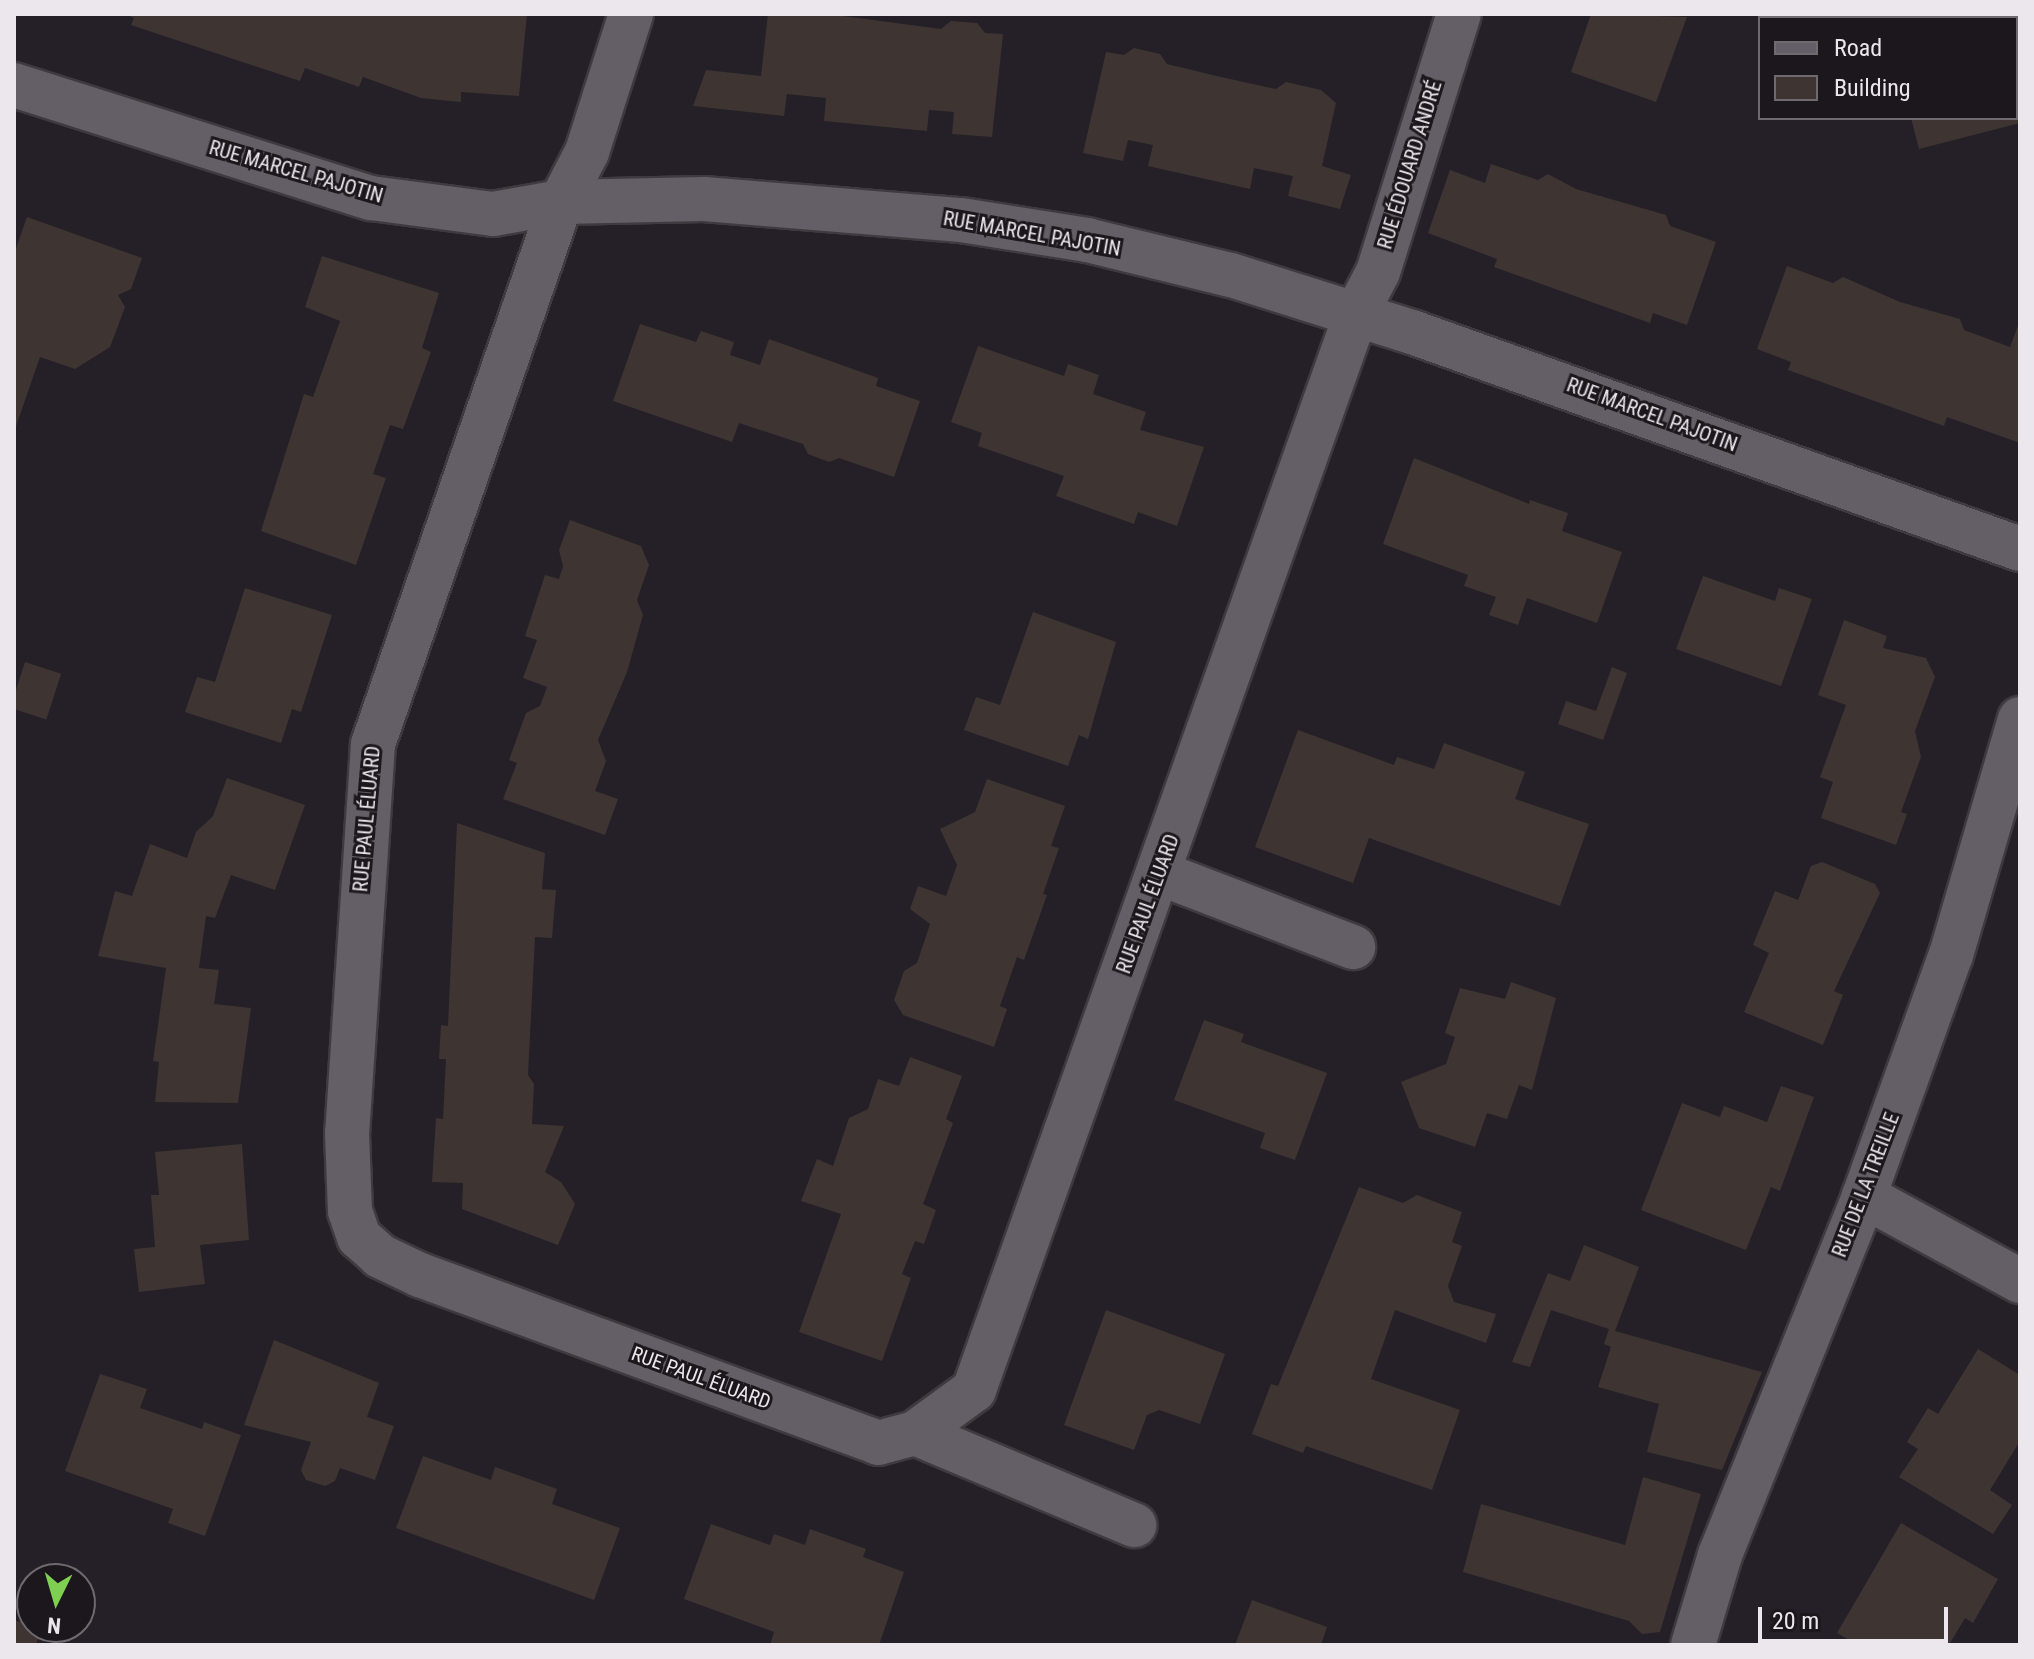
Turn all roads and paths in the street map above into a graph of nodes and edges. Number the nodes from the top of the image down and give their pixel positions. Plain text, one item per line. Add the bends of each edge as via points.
1 (631, 14) edge
2 (1459, 14) edge
3 (14, 85) edge
4 (561, 202) junction
5 (1356, 314) junction
6 (2020, 549) edge
7 (2020, 719) edge
8 (1159, 873) junction
9 (1353, 947) dead end
10 (1864, 1196) junction
11 (2020, 1281) edge
12 (915, 1433) junction
13 (1134, 1525) dead end
14 (1693, 1645) edge

1 - 4 street, RUE PAUL ÉLUARD via 587,152
2 - 5 street, RUE ÉDOUARD ANDRÉ via 1378,272
3 - 4 street, RUE MARCEL PAJOTIN via 371,198 493,214
4 - 5 street, RUE MARCEL PAJOTIN via 704,199 961,220 1101,244 1231,275
4 - 12 street, RUE PAUL ÉLUARD via 373,744 347,1133 350,1211 359,1237 380,1256 420,1275 878,1443
5 - 6 street, RUE MARCEL PAJOTIN via 1574,385
5 - 8 street, RUE PAUL ÉLUARD
7 - 10 street, RUE DE LA TREILLE via 1951,955
8 - 9 street
8 - 12 street, RUE PAUL ÉLUARD via 974,1390
10 - 11 street
10 - 14 street, RUE DE LA TREILLE via 1720,1555
12 - 13 street

